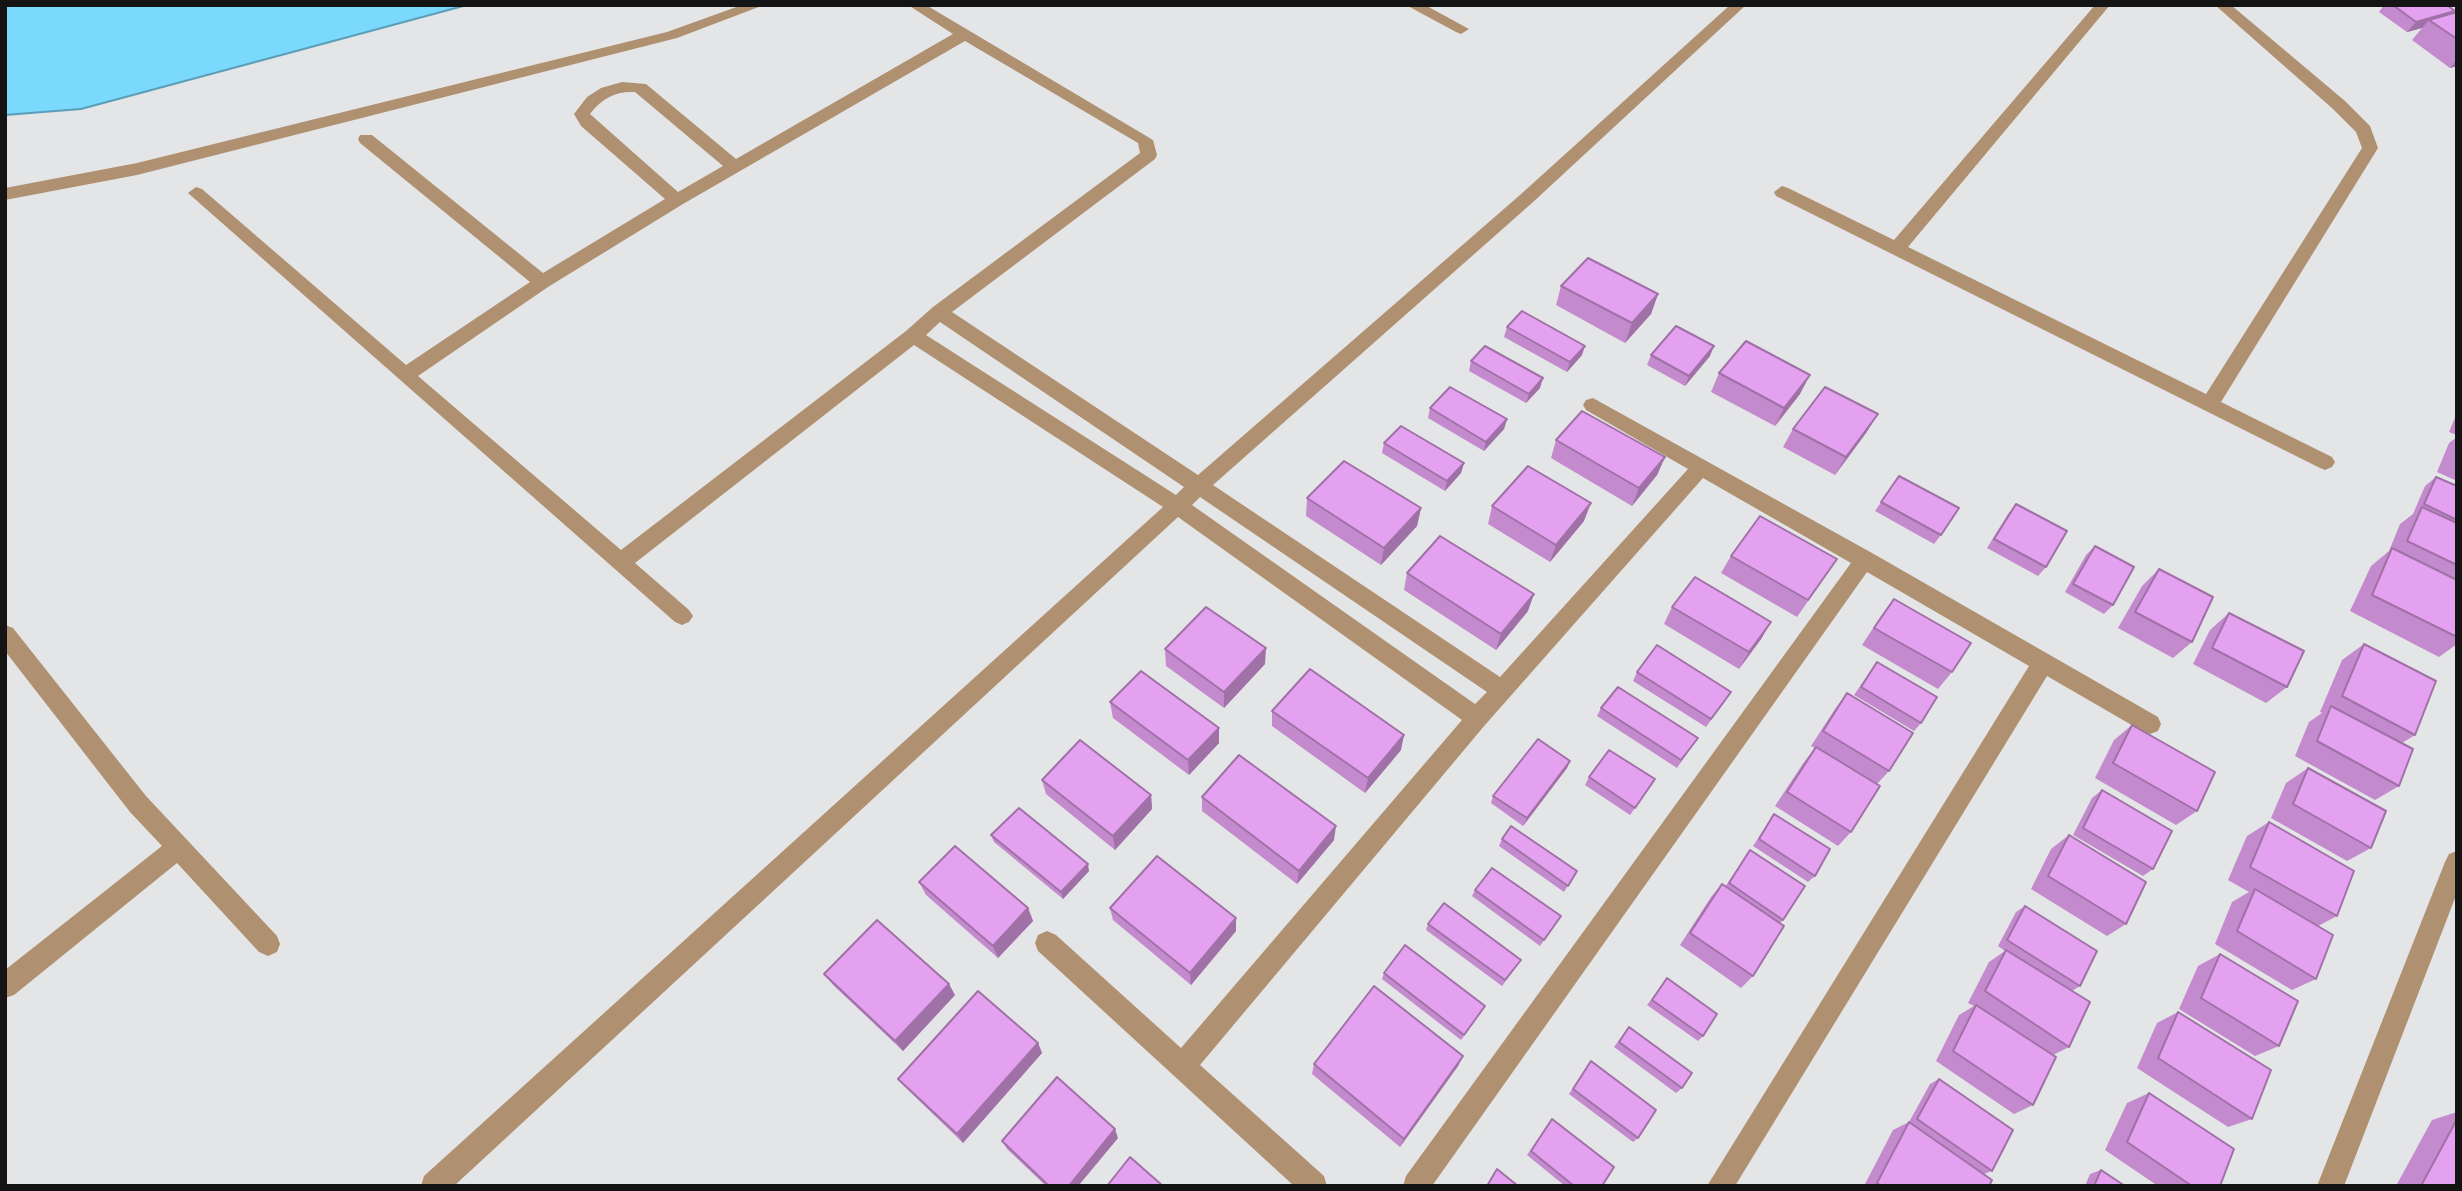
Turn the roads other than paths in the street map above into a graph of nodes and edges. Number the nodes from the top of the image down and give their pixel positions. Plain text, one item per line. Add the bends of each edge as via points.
1 (757, 5) edge
2 (915, 5) edge
3 (1413, 5) edge
4 (1739, 5) edge
5 (2103, 5) edge
6 (2222, 5) edge
7 (1461, 29) dead end
8 (965, 34) junction
9 (366, 139) dead end
10 (734, 166) junction
11 (1782, 192) dead end
12 (196, 193) dead end
13 (5, 194) edge
14 (677, 200) junction
15 (1897, 249) junction
16 (542, 282) junction
17 (939, 312) junction
18 (913, 336) junction
19 (407, 374) junction
20 (2210, 404) junction
21 (1593, 405) dead end
22 (2325, 462) dead end
23 (1701, 467) junction
24 (1200, 485) junction
25 (1178, 506) junction
26 (1865, 559) junction
27 (621, 562) junction
28 (682, 616) dead end
29 (5, 634) edge
30 (2044, 661) junction
31 (1502, 690) junction
32 (1477, 718) junction
33 (2150, 724) dead end
34 (178, 848) junction
35 (2457, 862) edge
36 (1046, 943) dead end
37 (268, 944) dead end
38 (5, 986) edge
39 (1183, 1066) junction
40 (434, 1186) edge
41 (1314, 1186) edge
42 (1416, 1186) edge
43 (1720, 1186) edge
44 (2330, 1186) edge

1 - 13 street via 671,35 137,169
2 - 8 street
3 - 7 street
4 - 24 street
5 - 15 street
6 - 20 street via 2339,105 2364,130 2370,148
8 - 10 street
8 - 17 street via 1145,140 1149,155
9 - 16 street
10 - 14 street
10 - 14 street via 640,88 624,85 589,103 582,114 587,122
11 - 15 street
12 - 19 street
14 - 16 street
15 - 20 street
16 - 19 street
17 - 18 street
17 - 24 street
18 - 25 street
18 - 27 street
19 - 27 street
20 - 22 street
21 - 23 street
23 - 26 street
23 - 31 street
24 - 25 street
24 - 31 street
25 - 32 street
25 - 40 street
26 - 30 street
26 - 42 street
27 - 28 street
29 - 34 street
30 - 33 street
30 - 43 street
31 - 32 street
32 - 39 street
34 - 37 street
34 - 38 street
35 - 44 street
36 - 39 street
39 - 41 street

